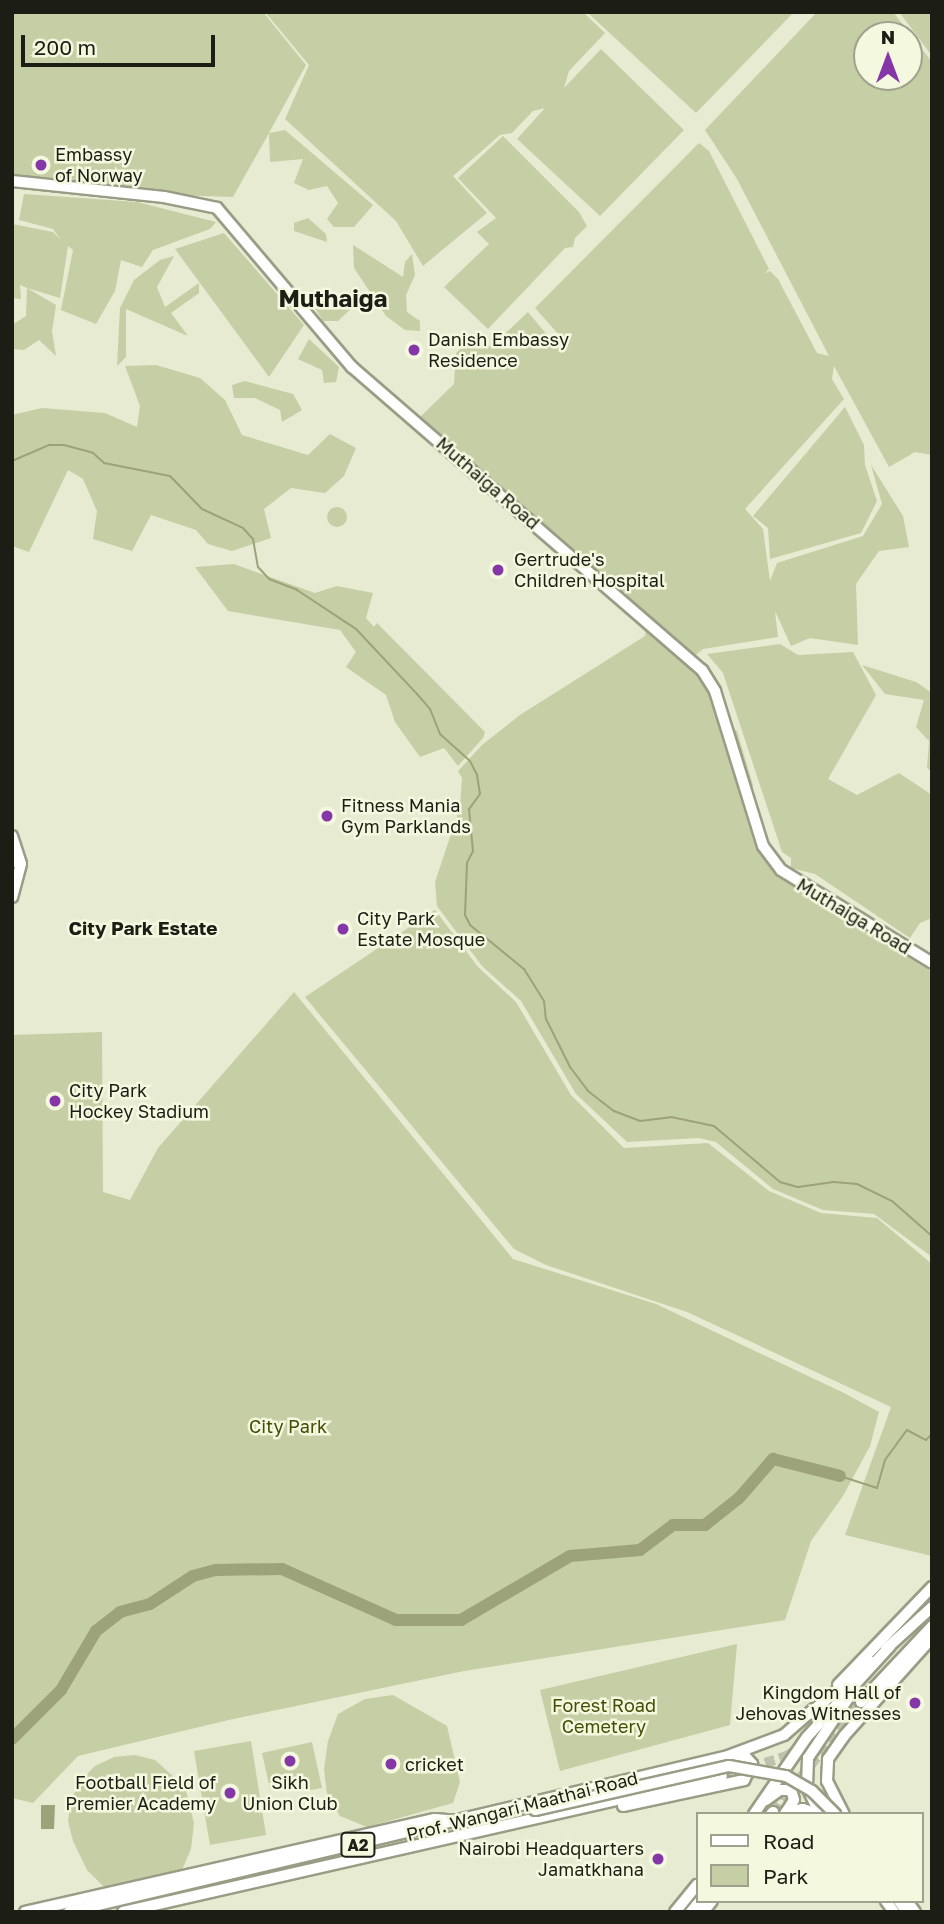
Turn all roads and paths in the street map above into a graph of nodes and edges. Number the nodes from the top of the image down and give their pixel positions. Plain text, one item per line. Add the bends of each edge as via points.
1 (12, 181) edge
2 (12, 836) edge
3 (12, 897) edge
4 (932, 963) edge
5 (932, 1587) edge
6 (932, 1607) edge
7 (932, 1626) edge
8 (932, 1638) edge
9 (890, 1646) junction
10 (856, 1687) junction
11 (861, 1703) dead end
12 (809, 1714) junction
13 (728, 1756) junction
14 (722, 1776) tunnel mouth
15 (827, 1781) joint
16 (762, 1803) junction
17 (623, 1806) dead end
18 (534, 1810) junction
19 (755, 1812) edge
20 (780, 1812) edge
21 (785, 1812) edge
22 (814, 1812) edge
23 (820, 1812) edge
24 (824, 1812) edge
25 (840, 1812) edge
26 (480, 1817) junction
27 (462, 1822) junction
28 (432, 1842) junction
29 (696, 1886) edge
30 (25, 1912) edge
31 (69, 1912) edge
32 (123, 1912) edge
33 (675, 1912) edge

1 - 4 main road, Muthaiga Road via 164,197 217,208 352,368 702,670 715,691 763,846 776,865 809,890
2 - 3 main road via 21,864
5 - 12 main road
6 - 9 main road, A2
7 - 11 main road
8 - 15 main road via 844,1736 828,1759
9 - 10 main road
9 - 12 main road, Prof. Wangari Maathai Road / A2
10 - 16 main road via 807,1737
10 - 23 main road via 808,1758 807,1787
12 - 13 main road, Prof. Wangari Maathai Road / A2 via 784,1735
13 - 17 main road via 749,1759 748,1777
13 - 26 main road, Prof. Wangari Maathai Road / A2
14 - 28 main road, Prof. Wangari Maathai Road / A2
15 - 25 main road
16 - 19 main road
16 - 20 main road via 788,1788 794,1800
18 - 25 main road, Prof. Wangari Maathai Road, bridge via 729,1766 786,1776
18 - 26 main road
18 - 28 main road
21 - 22 main road
24 - 25 main road via 831,1807
26 - 27 main road, Prof. Wangari Maathai Road / A2
27 - 30 main road via 435,1819
27 - 31 main road, Prof. Wangari Maathai Road / A2
28 - 32 main road, Prof. Wangari Maathai Road / A2
29 - 33 main road

